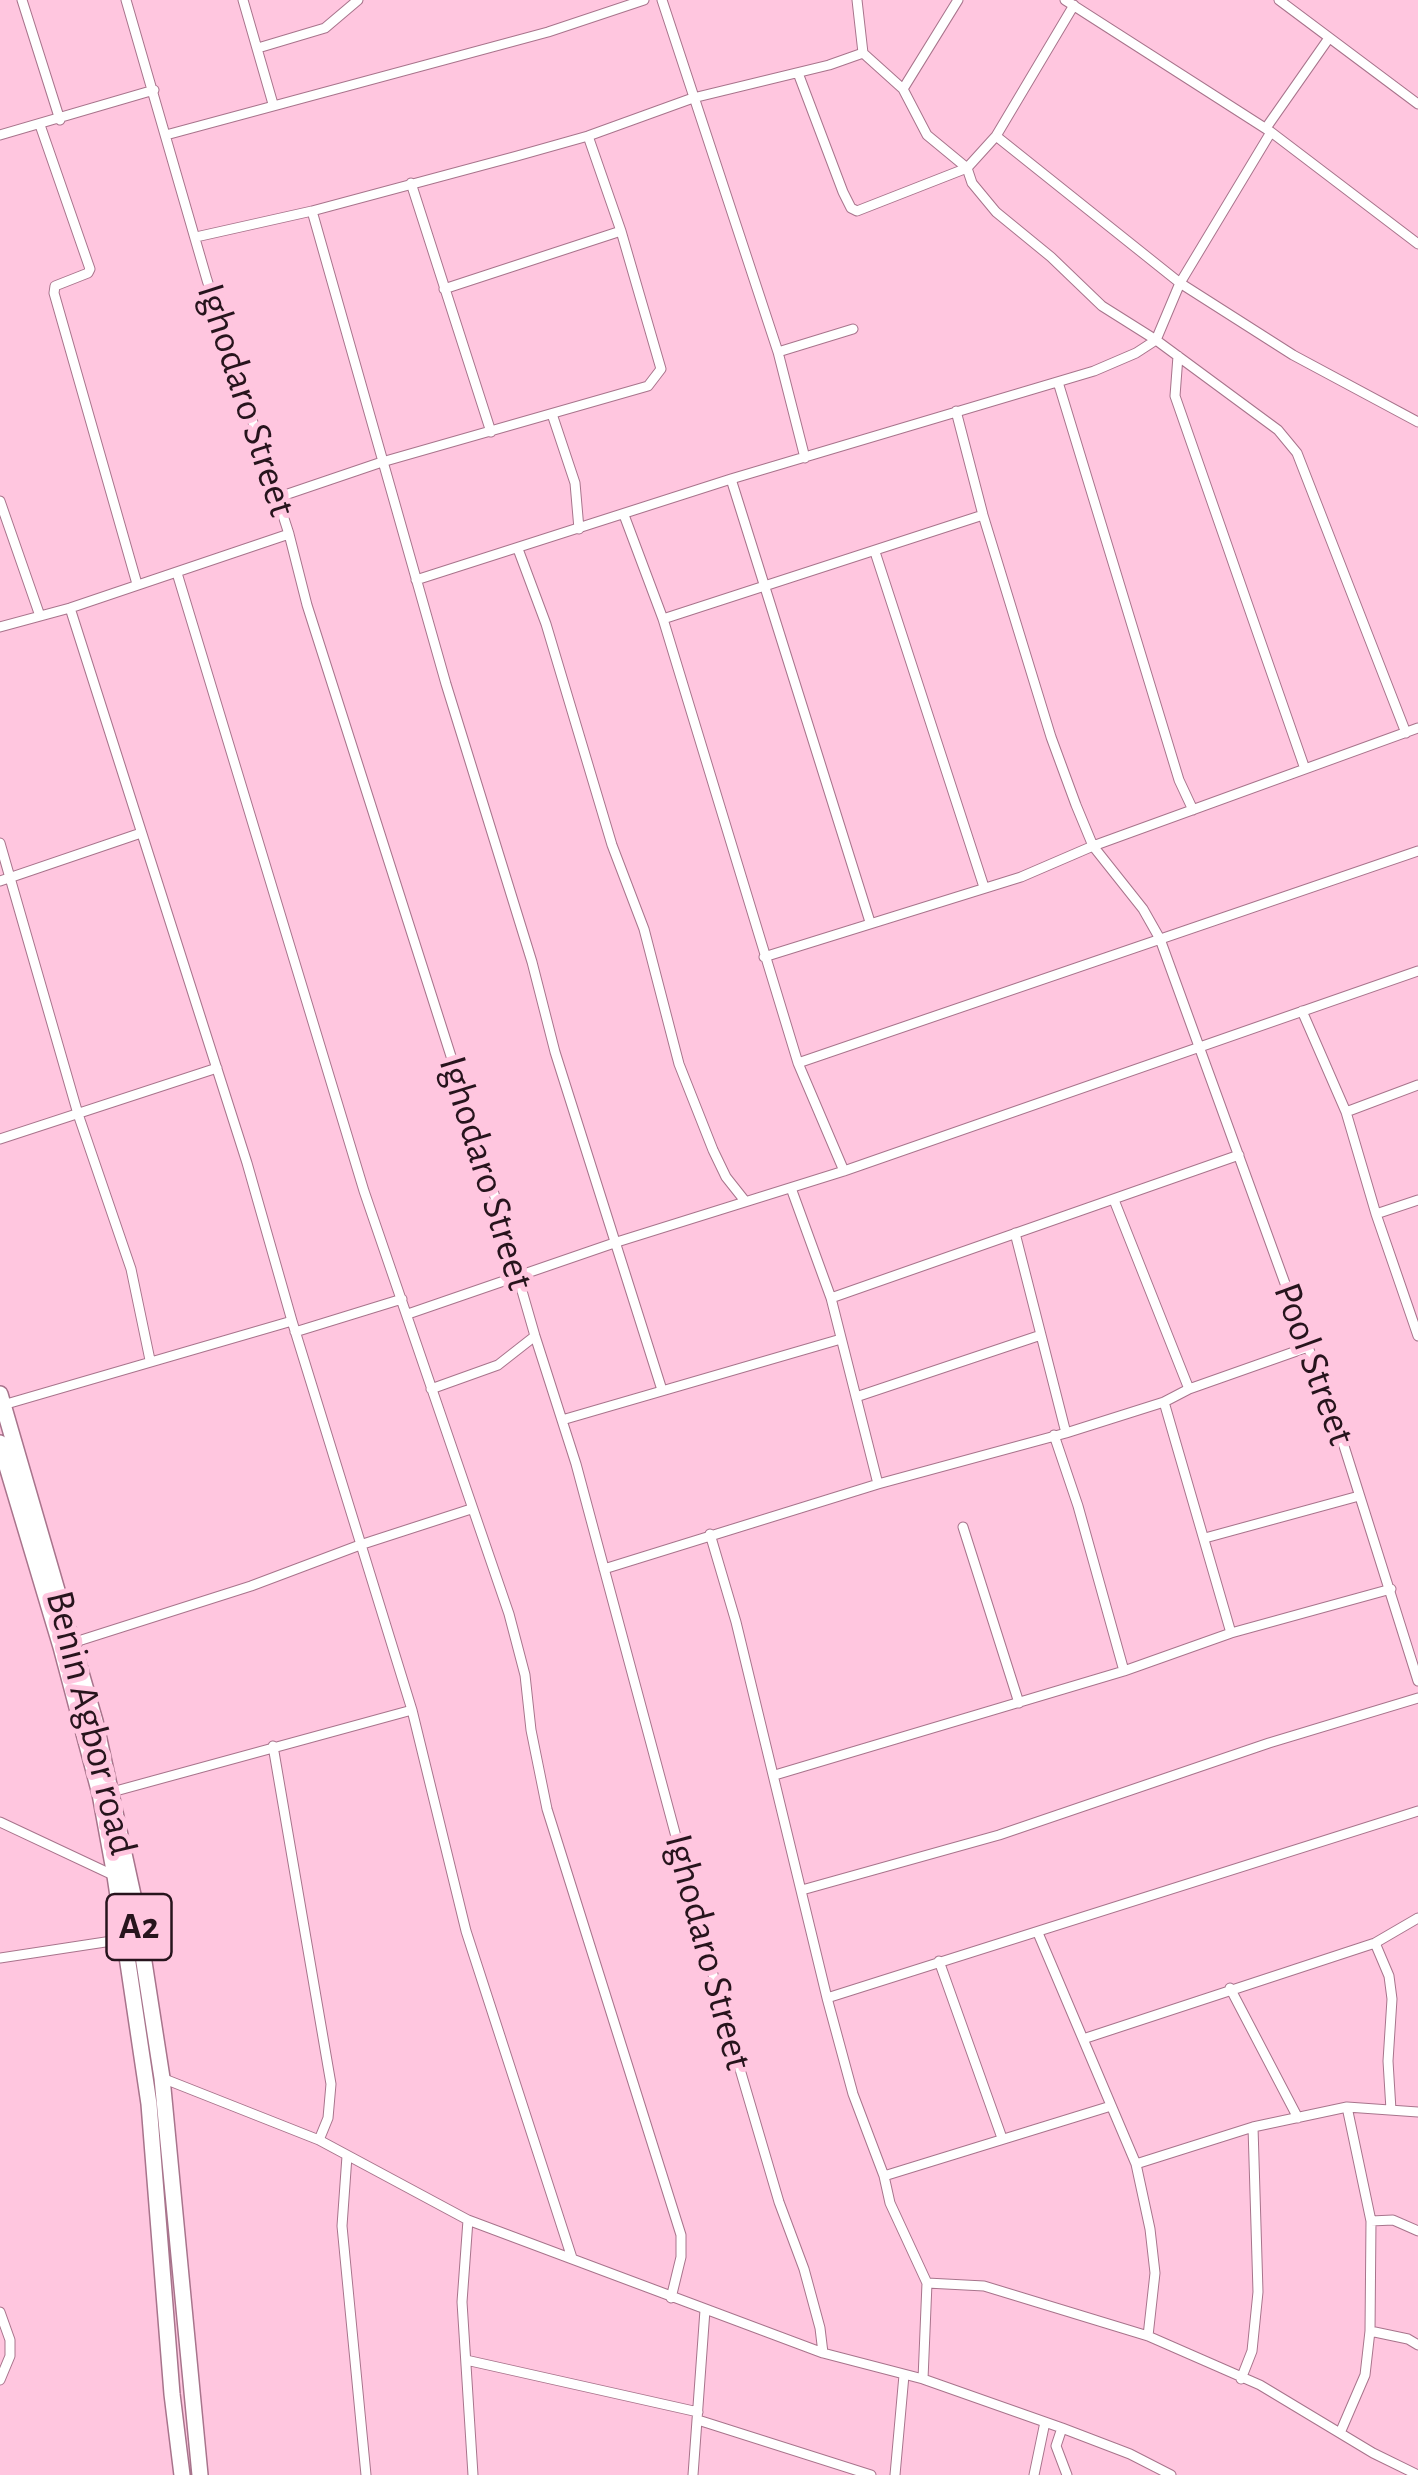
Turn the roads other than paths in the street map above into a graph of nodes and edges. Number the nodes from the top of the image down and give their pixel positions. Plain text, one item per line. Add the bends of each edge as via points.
1 (22, 0) edge
2 (126, 0) edge
3 (242, 0) edge
4 (358, 0) edge
5 (644, 0) edge
6 (662, 0) edge
7 (857, 0) edge
8 (958, 0) edge
9 (1278, 0) edge
10 (1305, 0) edge
11 (1069, 2) edge
12 (1297, 12) junction
13 (1330, 38) junction
14 (258, 48) junction
15 (862, 53) junction
16 (798, 73) junction
17 (154, 90) junction
18 (904, 90) junction
19 (693, 98) junction
20 (273, 104) junction
21 (1418, 104) edge
22 (60, 120) junction
23 (40, 125) junction
24 (1268, 130) junction
25 (0, 135) edge
26 (166, 135) junction
27 (588, 136) junction
28 (996, 136) junction
29 (966, 168) junction
30 (411, 184) junction
31 (312, 211) junction
32 (621, 232) junction
33 (196, 237) junction
34 (1418, 244) edge
35 (1180, 284) junction
36 (444, 289) junction
37 (853, 329) dead end
38 (1156, 340) junction
39 (778, 352) junction
40 (1178, 356) junction
41 (1058, 382) junction
42 (956, 411) junction
43 (552, 414) junction
44 (1418, 422) edge
45 (491, 432) junction
46 (805, 458) junction
47 (382, 462) junction
48 (731, 479) junction
49 (276, 498) junction
50 (0, 501) edge
51 (624, 514) junction
52 (983, 516) junction
53 (579, 529) junction
54 (290, 534) junction
55 (518, 548) junction
56 (875, 552) junction
57 (177, 573) junction
58 (416, 580) junction
59 (137, 584) junction
60 (764, 587) junction
61 (70, 608) junction
62 (40, 616) junction
63 (663, 619) junction
64 (0, 627) edge
65 (1418, 728) edge
66 (1406, 732) junction
67 (1306, 769) junction
68 (1194, 810) junction
69 (141, 833) junction
70 (0, 844) edge
71 (1093, 846) junction
72 (1418, 851) edge
73 (4, 880) edge
74 (984, 887) junction
75 (870, 922) junction
76 (1160, 940) junction
77 (764, 958) junction
78 (1418, 971) edge
79 (1302, 1011) junction
80 (1202, 1048) junction
81 (798, 1063) junction
82 (216, 1068) junction
83 (1418, 1085) edge
84 (1346, 1112) junction
85 (78, 1114) junction
86 (0, 1139) edge
87 (1239, 1155) junction
88 (844, 1171) junction
89 (791, 1188) junction
90 (1114, 1200) junction
91 (1418, 1200) edge
92 (745, 1201) junction
93 (1376, 1214) junction
94 (1014, 1233) junction
95 (617, 1242) junction
96 (518, 1276) junction
97 (831, 1298) junction
98 (402, 1299) junction
99 (408, 1314) junction
100 (1415, 1314) edge
101 (294, 1326) junction
102 (1041, 1335) junction
103 (534, 1336) junction
104 (1418, 1336) edge
105 (841, 1339) junction
106 (1308, 1346) junction
107 (150, 1360) junction
108 (431, 1389) junction
109 (1188, 1389) junction
110 (662, 1390) junction
111 (856, 1397) junction
112 (2, 1400) edge
113 (1164, 1402) junction
114 (562, 1420) junction
115 (1066, 1433) junction
116 (1054, 1435) junction
117 (0, 1443) edge
118 (878, 1484) junction
119 (1359, 1496) junction
120 (471, 1509) junction
121 (963, 1527) dead end
122 (710, 1534) junction
123 (1205, 1538) junction
124 (360, 1545) junction
125 (604, 1568) junction
126 (1391, 1590) junction
127 (1231, 1633) junction
128 (72, 1643) junction
129 (1124, 1671) junction
130 (1418, 1682) edge
131 (1418, 1698) edge
132 (1019, 1703) junction
133 (412, 1710) junction
134 (273, 1746) junction
135 (776, 1775) junction
136 (112, 1792) junction
137 (1418, 1811) edge
138 (0, 1822) edge
139 (114, 1876) junction
140 (802, 1890) junction
141 (1418, 1918) edge
142 (1038, 1932) junction
143 (126, 1939) junction
144 (1375, 1943) junction
145 (0, 1958) edge
146 (939, 1961) junction
147 (1230, 1988) junction
148 (827, 1998) junction
149 (1083, 2039) junction
150 (162, 2078) junction
151 (1111, 2106) junction
152 (1347, 2107) junction
153 (1391, 2110) junction
154 (1418, 2112) edge
155 (1298, 2118) junction
156 (1252, 2127) junction
157 (1002, 2138) junction
158 (319, 2140) junction
159 (347, 2156) junction
160 (1136, 2164) junction
161 (884, 2176) junction
162 (468, 2220) junction
163 (1370, 2221) junction
164 (1418, 2230) edge
165 (572, 2258) junction
166 (926, 2283) junction
167 (672, 2298) junction
168 (705, 2310) junction
169 (0, 2312) edge
170 (1370, 2331) junction
171 (1148, 2336) junction
172 (1418, 2345) edge
173 (823, 2353) junction
174 (466, 2360) junction
175 (904, 2375) junction
176 (1241, 2379) junction
177 (0, 2380) edge
178 (923, 2380) junction
179 (192, 2392) junction
180 (172, 2394) junction
181 (698, 2416) junction
182 (1044, 2422) junction
183 (1062, 2428) junction
184 (1340, 2433) junction
185 (182, 2475) edge
186 (200, 2475) edge
187 (366, 2475) edge
188 (473, 2475) edge
189 (694, 2475) edge
190 (871, 2475) edge
191 (895, 2475) edge
192 (1034, 2475) edge
193 (1066, 2475) edge
194 (1170, 2475) edge
195 (1418, 2475) edge

1 - 22 street
2 - 17 street, Ighodaro Street
3 - 14 street
4 - 14 street via 325,28
5 - 20 street
6 - 19 street
7 - 15 street
8 - 18 street
9 - 12 street
10 - 12 street
11 - 24 street
11 - 28 street
12 - 13 street
13 - 21 street
13 - 24 street
14 - 20 street
15 - 16 street
15 - 18 street
16 - 19 street
16 - 29 street via 853,210
17 - 22 street
17 - 26 street, Ighodaro Street
18 - 29 street via 927,136
19 - 27 street
19 - 39 street
20 - 26 street
22 - 23 street
23 - 25 street
23 - 59 street via 90,269 54,293
24 - 34 street
24 - 35 street
26 - 33 street, Ighodaro Street
27 - 30 street
27 - 32 street
28 - 29 street
28 - 35 street
29 - 38 street via 996,212 1102,306
30 - 31 street
30 - 36 street
31 - 33 street
31 - 47 street
32 - 36 street
32 - 43 street via 661,369 648,386
33 - 49 street, Ighodaro Street
35 - 38 street
35 - 44 street
36 - 45 street
37 - 39 street
38 - 40 street
38 - 41 street
39 - 46 street
40 - 66 street via 1278,430 1297,453
40 - 67 street via 1175,396
41 - 42 street
41 - 68 street via 1179,780
42 - 46 street
42 - 52 street, Pool Street
43 - 45 street
43 - 53 street via 575,483
45 - 47 street
46 - 48 street
47 - 49 street
47 - 58 street
48 - 51 street
48 - 60 street
49 - 54 street, Ighodaro Street
50 - 62 street
51 - 53 street
51 - 63 street
52 - 56 street
52 - 71 street, Pool Street via 1051,737
53 - 55 street
54 - 57 street
54 - 96 street, Ighodaro Street via 306,605
55 - 58 street
55 - 92 street via 644,928 680,1064 719,1164
56 - 60 street
56 - 74 street
57 - 59 street
57 - 98 street
58 - 95 street
59 - 61 street
60 - 63 street
60 - 75 street
61 - 62 street
61 - 69 street
62 - 64 street
63 - 77 street
65 - 66 street
66 - 67 street
67 - 68 street
68 - 71 street
69 - 73 street
69 - 82 street
70 - 73 street
71 - 74 street
71 - 76 street, Pool Street
72 - 76 street
73 - 85 street
74 - 75 street
75 - 77 street
76 - 80 street, Pool Street
76 - 81 street
77 - 81 street
78 - 79 street
79 - 80 street
79 - 84 street
80 - 87 street, Pool Street
80 - 88 street
81 - 88 street
82 - 85 street
82 - 101 street
83 - 84 street
84 - 93 street
85 - 86 street
85 - 107 street via 131,1269
87 - 90 street
87 - 106 street, Pool Street
88 - 89 street
89 - 92 street
89 - 97 street
90 - 94 street
90 - 109 street
91 - 93 street
92 - 95 street
93 - 100 street
94 - 97 street
94 - 102 street
95 - 96 street
95 - 110 street
96 - 99 street
96 - 103 street, Ighodaro Street
97 - 105 street
98 - 99 street
98 - 101 street
99 - 108 street
100 - 104 street
101 - 107 street
101 - 124 street
102 - 111 street
102 - 115 street
103 - 108 street via 498,1365
103 - 114 street, Ighodaro Street
105 - 110 street
105 - 111 street
106 - 109 street
106 - 119 street, Pool Street
107 - 112 street
108 - 120 street
109 - 113 street
110 - 114 street
111 - 118 street
112 - 128 highway, Benin Agbor road / A2
113 - 115 street
113 - 123 street
114 - 125 street, Ighodaro Street
115 - 116 street
116 - 118 street
116 - 129 street
117 - 139 highway, Benin Agbor road / A2 via 62,1646
118 - 122 street
119 - 123 street
119 - 126 street, Pool Street
120 - 124 street
120 - 167 street via 509,1614 547,1809 682,2235
121 - 132 street
122 - 125 street
122 - 135 street
123 - 127 street
124 - 128 street
124 - 133 street
125 - 173 street, Ighodaro Street
126 - 127 street
126 - 130 street, Pool Street
127 - 129 street
128 - 136 highway, Benin Agbor road / A2
129 - 132 street
131 - 140 street via 999,1835
132 - 135 street
133 - 134 street
133 - 165 street via 466,1931
134 - 136 street
134 - 158 street via 332,2084
135 - 140 street
136 - 150 highway, Benin Agbor road / A2
137 - 142 street
138 - 139 street
139 - 143 highway, Benin Agbor road / A2
140 - 148 street
141 - 144 street
142 - 146 street
142 - 149 street
143 - 145 street
143 - 180 highway, Benin Agbor road / A2 via 149,2104
144 - 147 street
144 - 153 street via 1392,1999
146 - 148 street
146 - 157 street
147 - 149 street
147 - 155 street
148 - 161 street
149 - 151 street
150 - 158 street
150 - 179 highway, Benin Agbor road / A2
151 - 157 street
151 - 160 street
152 - 153 street
152 - 155 street
152 - 163 street
153 - 154 street
155 - 156 street
156 - 160 street
156 - 176 street via 1258,2292 1252,2351
157 - 161 street
158 - 159 street
159 - 162 street
159 - 187 street via 342,2226
160 - 171 street via 1155,2273
161 - 166 street
162 - 165 street
162 - 174 street
163 - 164 street via 1393,2220
163 - 170 street
165 - 167 street
166 - 171 street via 984,2286
166 - 178 street
167 - 168 street
168 - 173 street
168 - 181 street
169 - 177 street via 10,2340
170 - 172 street
170 - 184 street via 1364,2375
171 - 176 street
173 - 175 street
174 - 181 street
174 - 188 street
175 - 178 street
175 - 191 street
176 - 184 street
178 - 182 street
179 - 180 highway
179 - 186 highway, Benin Agbor road / A2
180 - 185 highway, Benin Agbor road / A2
181 - 189 street
181 - 190 street
182 - 183 street
182 - 192 street
183 - 193 street via 1056,2446
183 - 194 street
184 - 195 street

